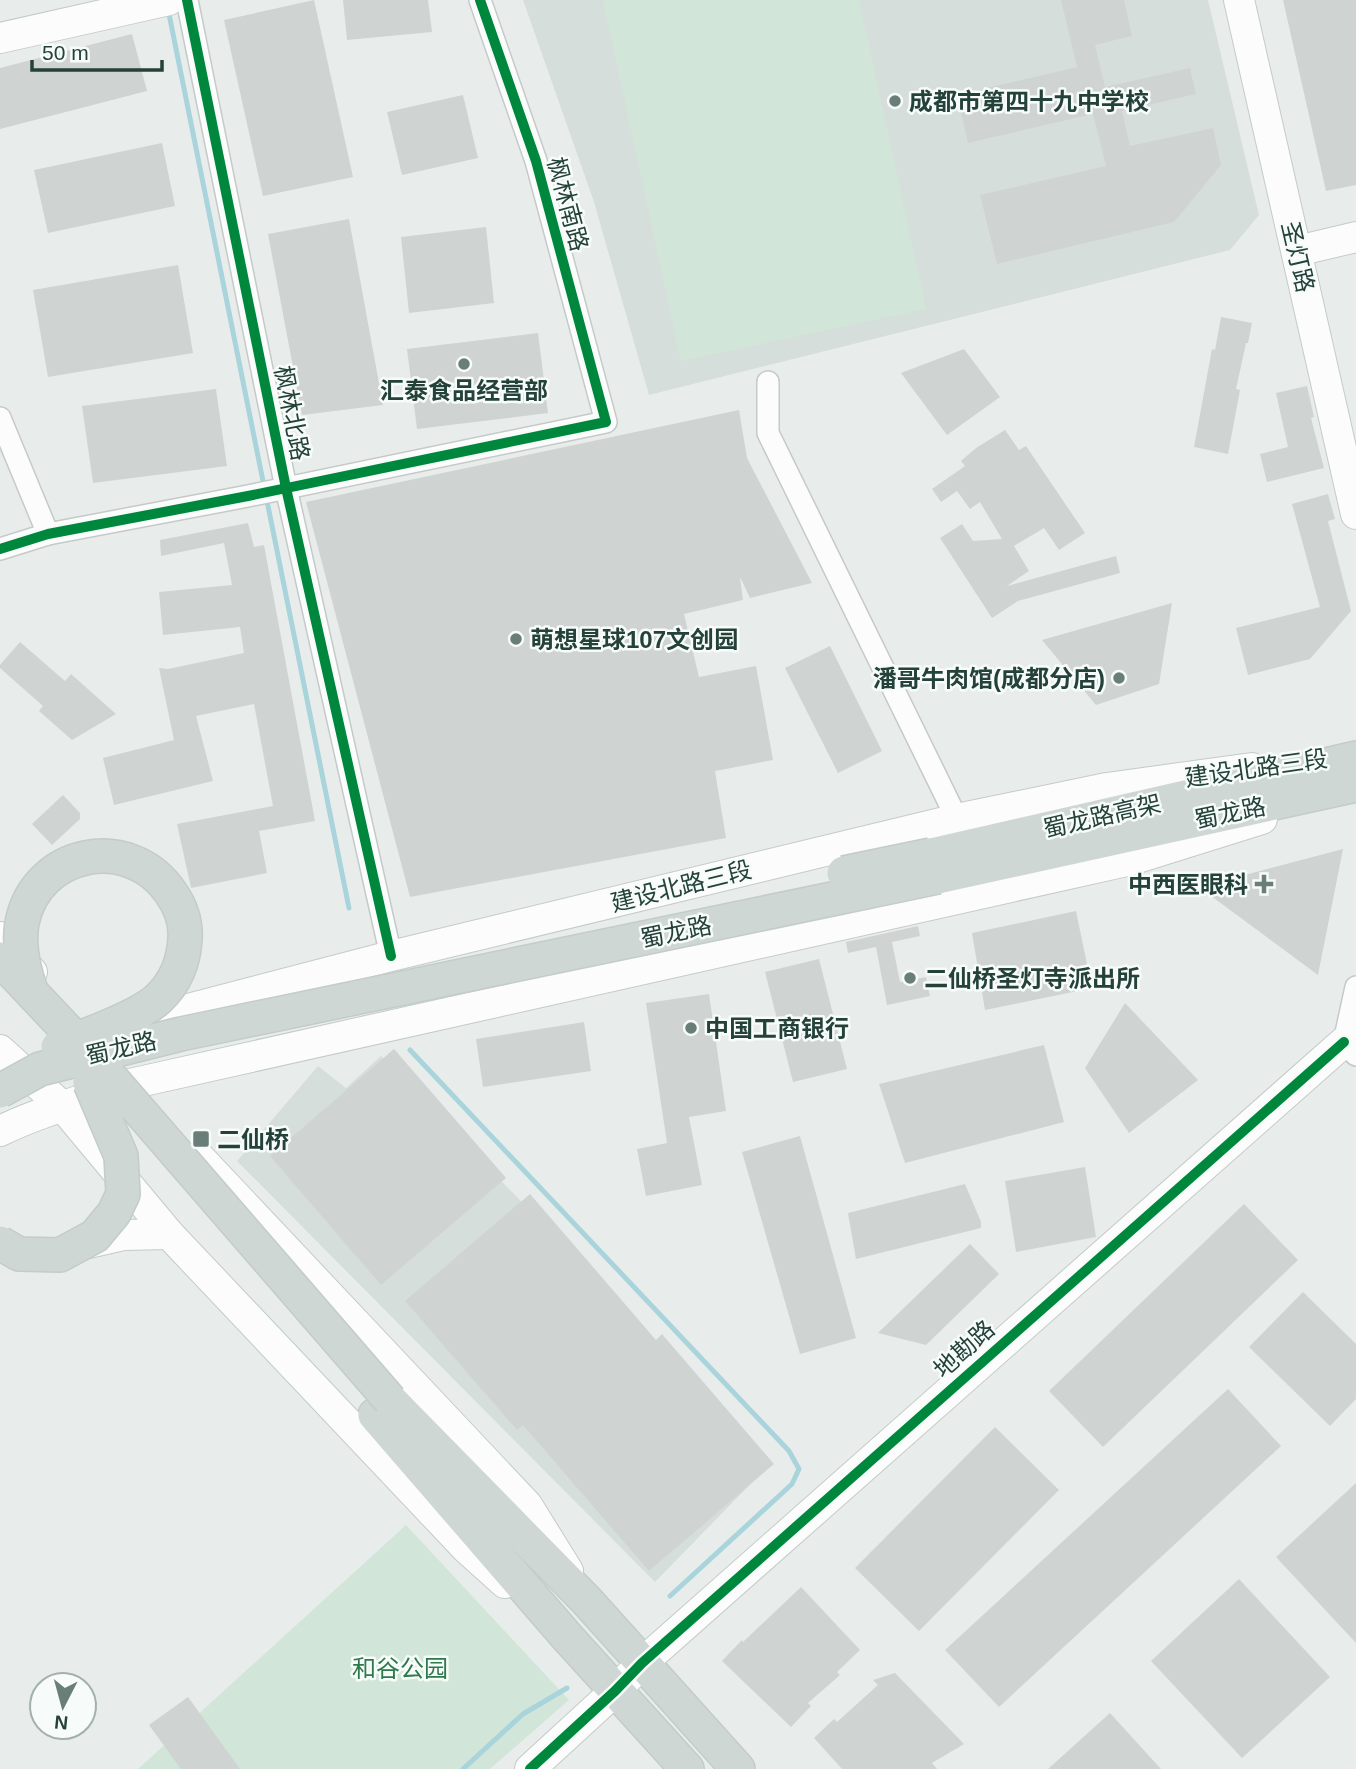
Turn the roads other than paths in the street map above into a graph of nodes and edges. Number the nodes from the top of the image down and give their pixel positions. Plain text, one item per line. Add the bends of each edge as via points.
1 (187, 0) edge
2 (480, 0) edge
3 (1239, 0) edge
4 (158, 2) edge
5 (0, 38) edge
6 (1356, 237) edge
7 (1297, 251) junction
8 (768, 382) dead end
9 (0, 418) edge
10 (280, 489) junction
11 (1356, 514) edge
12 (48, 534) junction
13 (0, 549) edge
14 (1356, 756) edge
15 (1356, 787) edge
16 (957, 820) junction
17 (934, 866) junction
18 (0, 937) edge
19 (391, 956) junction
20 (0, 959) edge
21 (1356, 987) edge
22 (15, 991) edge
23 (1350, 1048) edge
24 (77, 1056) junction
25 (4, 1072) edge
26 (130, 1084) junction
27 (0, 1098) edge
28 (64, 1108) junction
29 (0, 1130) edge
30 (169, 1234) junction
31 (0, 1243) edge
32 (0, 1262) edge
33 (382, 1407) junction
34 (587, 1601) junction
35 (568, 1639) junction
36 (642, 1663) junction
37 (615, 1691) junction
38 (530, 1769) edge
39 (687, 1769) edge
40 (738, 1769) edge

1 - 10 street, 枫林北路
2 - 10 street, 枫林南路 via 536,161 606,422
3 - 7 main road, 圣灯路
4 - 5 main road
6 - 7 main road
7 - 11 main road, 圣灯路
8 - 16 street via 768,433
9 - 12 street
10 - 12 street
10 - 19 street, 枫林北路
12 - 13 street
14 - 16 main road, 建设北路三段 via 1107,788
14 - 17 main road, 蜀龙路高架
15 - 17 main road, 蜀龙路
15 - 26 main road, 建设北路三段 via 1131,860
16 - 19 main road, 建设北路三段
17 - 24 main road, 蜀龙路, bridge
18 - 24 main road
19 - 24 main road, 建设北路三段
20 - 22 main road, bridge
21 - 23 street
22 - 24 main road, bridge
22 - 24 main road, bridge via 22,924 31,897 47,877 69,863 93,856 119,857 144,866 164,882 178,903 185,928 184,954 175,978 157,1000
22 - 33 main road, bridge via 99,1064
23 - 36 main road, 地勘路
24 - 25 main road, 蜀龙路, bridge via 40,1069
24 - 26 main road
24 - 27 main road, bridge
24 - 31 main road, bridge via 121,1156 123,1194 96,1236 60,1255 19,1255
24 - 33 main road
25 - 28 main road
26 - 28 main road, 建设北路三段
26 - 34 main road via 527,1505
28 - 29 main road, 建设北路三段 via 29,1116
28 - 30 main road
30 - 32 main road via 124,1235
30 - 35 main road via 466,1548
33 - 34 main road
33 - 35 main road
34 - 36 main road
35 - 37 main road
36 - 37 main road, 地勘路
36 - 40 main road
37 - 38 main road, 地勘路
37 - 39 main road

